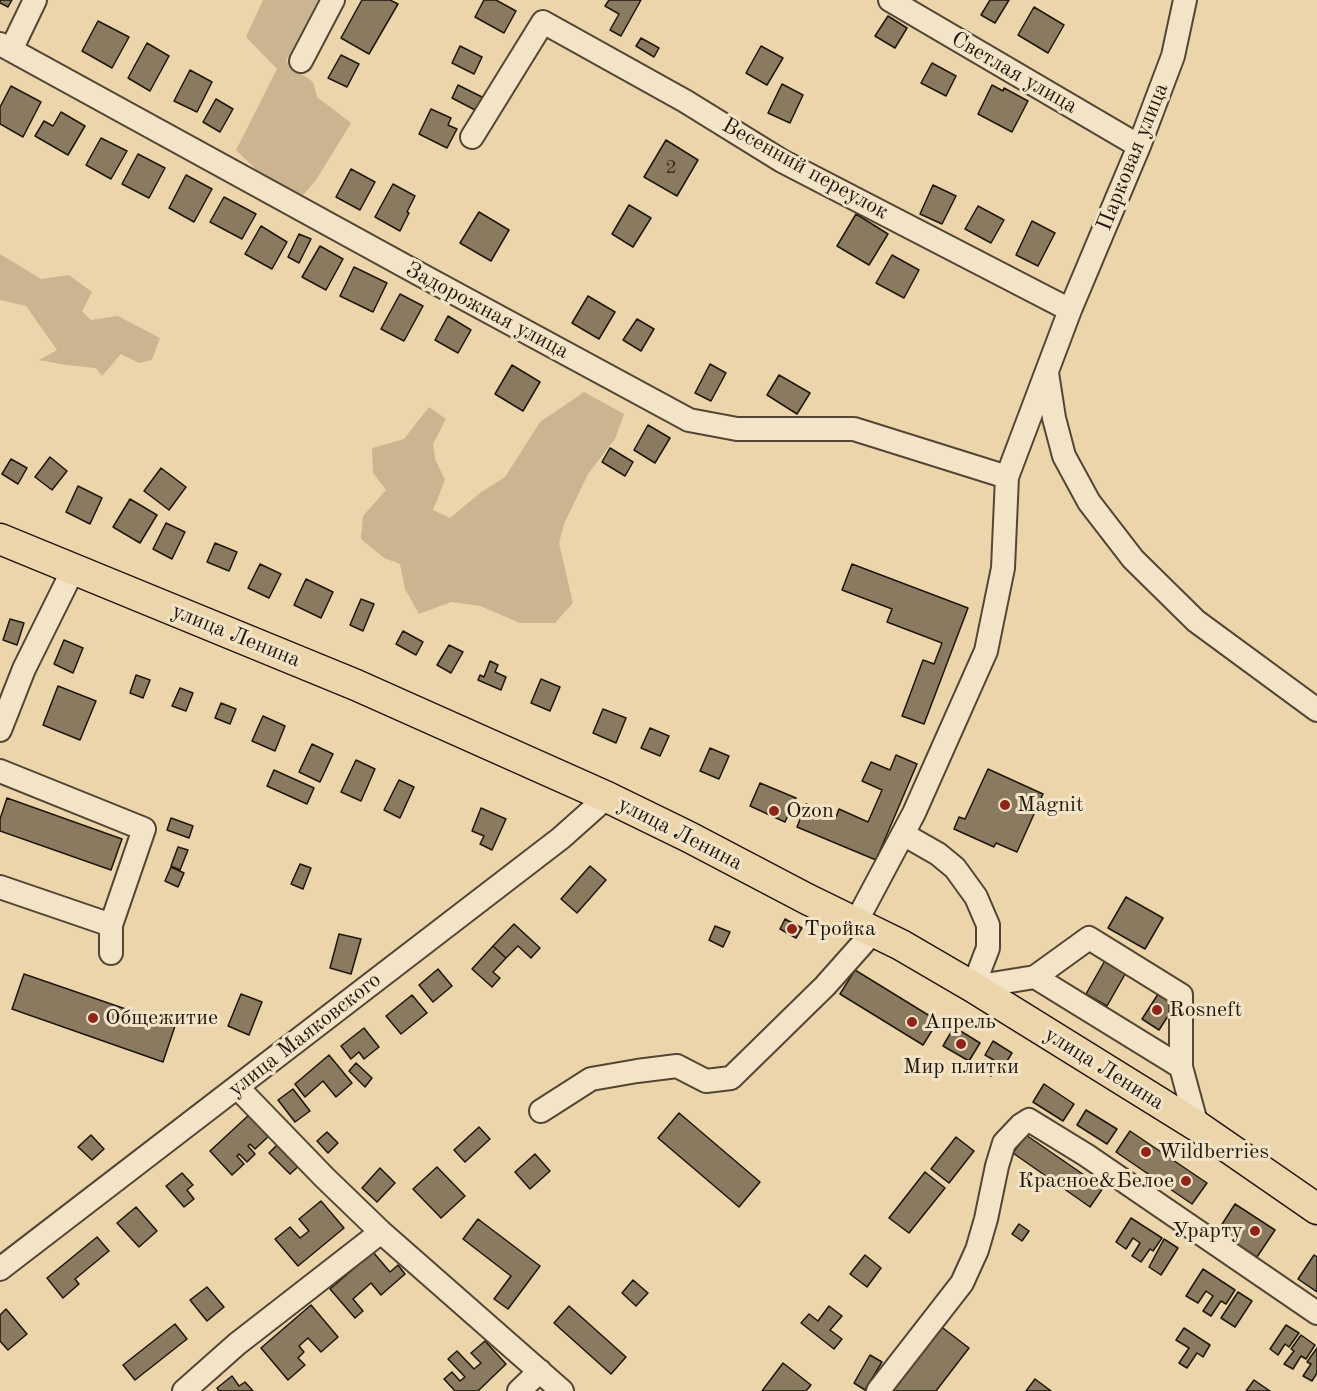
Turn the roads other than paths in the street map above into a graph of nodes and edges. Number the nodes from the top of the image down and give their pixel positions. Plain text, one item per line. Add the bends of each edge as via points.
1 (35, 0) edge
2 (333, 0) edge
3 (890, 0) edge
4 (1185, 0) edge
5 (6, 47) edge
6 (301, 60) dead end
7 (472, 137) dead end
8 (1139, 146) junction
9 (1070, 310) junction
10 (1047, 370) junction
11 (1007, 477) junction
12 (0, 539) edge
13 (73, 570) junction
14 (1317, 710) edge
15 (0, 730) edge
16 (0, 771) edge
17 (607, 797) junction
18 (903, 834) junction
19 (0, 887) edge
20 (111, 925) junction
21 (864, 928) junction
22 (111, 953) dead end
23 (1035, 977) junction
24 (973, 987) junction
25 (1181, 1067) junction
26 (237, 1087) junction
27 (541, 1111) dead end
28 (1197, 1126) junction
29 (1317, 1209) edge
30 (381, 1232) junction
31 (0, 1269) edge
32 (1317, 1313) edge
33 (540, 1371) junction
34 (184, 1391) edge
35 (519, 1391) edge
36 (562, 1391) edge
37 (878, 1391) edge

1 - 5 street
2 - 6 street
3 - 8 street, Светлая улица
4 - 8 street, Парковая улица via 1173,56
5 - 11 street, Задорожная улица via 689,420 738,429 854,429
7 - 9 street, Весенний переулок via 543,22 685,101 782,161
8 - 9 street, Парковая улица
9 - 10 street, Парковая улица
10 - 11 street, Парковая улица
10 - 14 street via 1064,456 1089,502 1133,559 1196,621
11 - 18 street, Парковая улица via 1003,568 986,651
12 - 13 main road, улица Ленина
13 - 15 street via 24,669
13 - 17 main road, улица Ленина via 356,685
16 - 20 street via 144,829
17 - 21 main road, улица Ленина
17 - 26 street, улица Маяковского via 561,838
18 - 21 street, Парковая улица
18 - 24 street via 955,868 976,897 988,925 988,948
19 - 20 street
20 - 22 street
21 - 24 main road, улица Ленина
21 - 27 street, Парковая улица via 825,986 730,1078 706,1081 677,1066 591,1079
23 - 24 street
23 - 25 street
23 - 25 street via 1089,938 1181,995
24 - 28 main road, улица Ленина
25 - 28 street
26 - 30 street
26 - 31 street, улица Маяковского
28 - 29 main road, улица Ленина
30 - 33 street
30 - 34 street via 237,1344
32 - 37 street via 1029,1120 1004,1143 977,1250 962,1283
33 - 35 street
33 - 36 street

